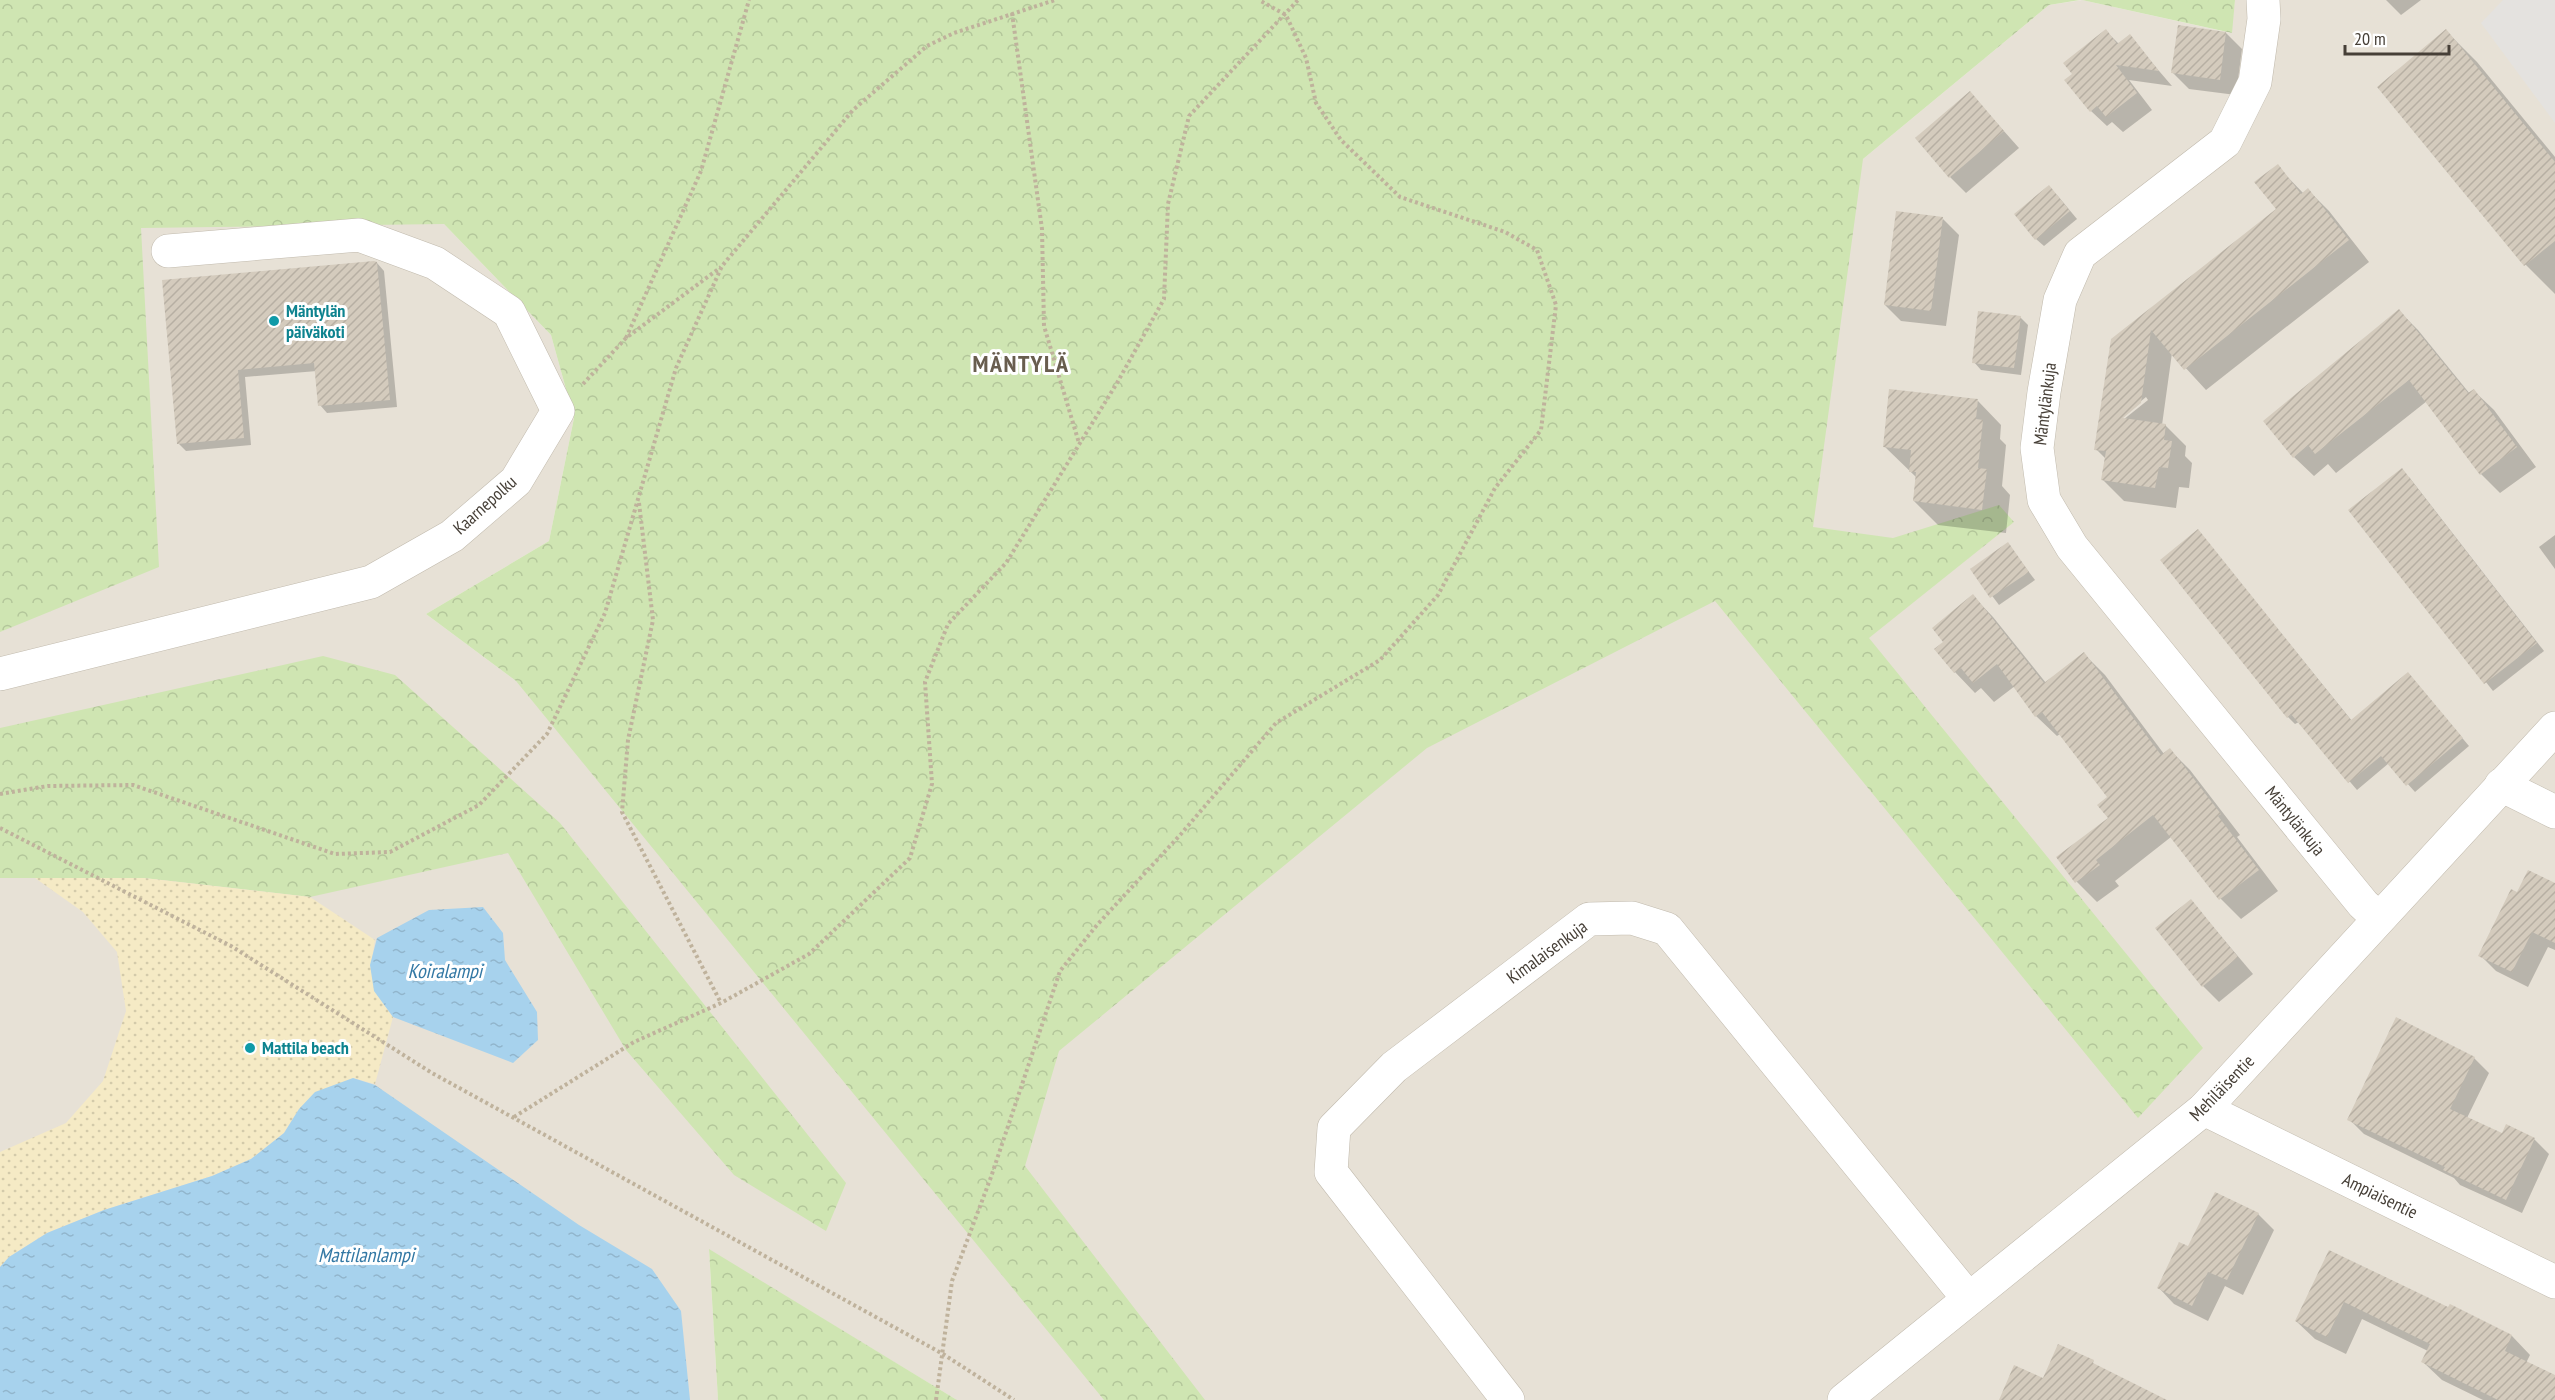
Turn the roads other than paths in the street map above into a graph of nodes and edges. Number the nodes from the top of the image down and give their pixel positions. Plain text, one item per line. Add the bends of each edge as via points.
1 (2263, 0) edge
2 (168, 251) dead end
3 (0, 674) edge
4 (2555, 728) edge
5 (2501, 785) junction
6 (2555, 812) edge
7 (2378, 918) junction
8 (2204, 1109) junction
9 (2555, 1282) edge
10 (1968, 1298) junction
11 (1508, 1400) edge
12 (1844, 1400) edge

1 - 7 street, Mäntylänkuja via 2255,82 2225,142 2080,254 2060,300 2037,448 2044,500 2072,547 2362,904
2 - 3 street, Kaarnepolku via 359,235 435,262 509,312 558,411 516,481 452,536 371,582
4 - 5 street, Mehiläisentie
5 - 6 street
5 - 7 street, Mehiläisentie
7 - 8 street, Mehiläisentie
8 - 9 street, Ampiaisentie
8 - 10 street, Mehiläisentie
10 - 11 street, Kimalaisenkuja via 1667,929 1632,918 1589,919 1394,1066 1334,1128 1331,1172
10 - 12 street, Mehiläisentie

